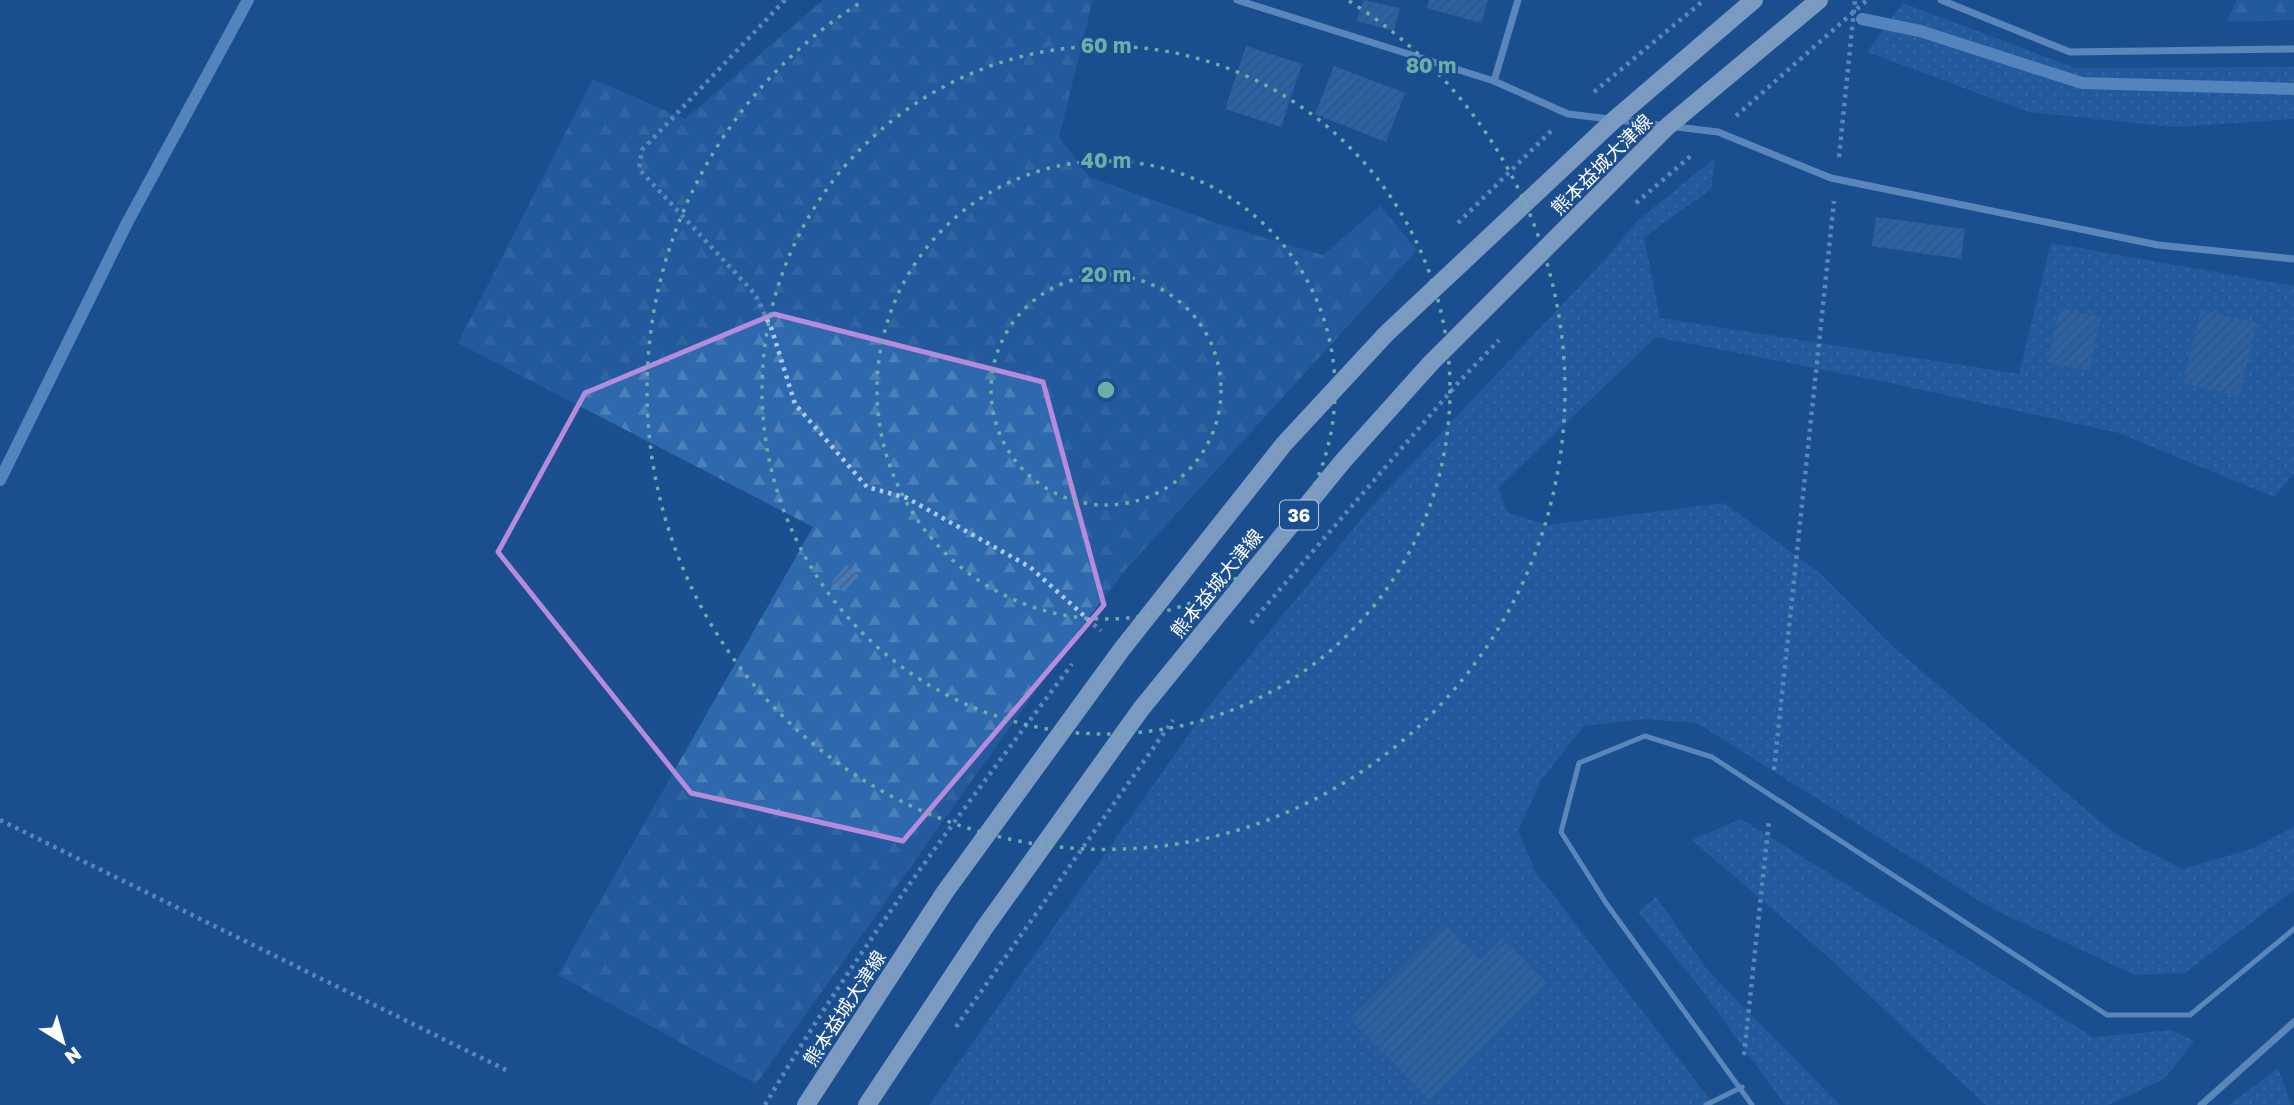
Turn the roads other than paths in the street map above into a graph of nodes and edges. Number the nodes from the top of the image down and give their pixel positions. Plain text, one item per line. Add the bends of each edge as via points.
1 (1237, 0) edge
2 (1518, 0) edge
3 (1754, 0) edge
4 (1818, 0) edge
5 (1941, 0) edge
6 (2294, 49) edge
7 (1494, 81) junction
8 (1614, 120) junction
9 (1668, 126) junction
10 (2294, 259) edge
11 (2294, 929) edge
12 (2294, 1022) edge
13 (1742, 1087) junction
14 (806, 1105) edge
15 (867, 1105) edge
16 (1706, 1105) edge
17 (1752, 1105) edge
18 (2201, 1105) edge

1 - 7 street
2 - 7 street
3 - 8 main road, 熊本益城大津線
4 - 9 main road, 熊本益城大津線 / 36
5 - 6 street via 2070,52
7 - 8 street via 1568,114
8 - 9 street
8 - 14 main road, 熊本益城大津線 via 1386,334 1284,444 1122,649 945,892
9 - 10 street via 1718,132 1831,178 2158,245
9 - 15 main road, 熊本益城大津線 / 36 via 1430,364 1343,461 1172,669 985,927
11 - 13 lane via 2190,1015 2108,1015 1712,757 1645,736 1579,764 1561,832 1606,903
12 - 18 street
13 - 16 lane
13 - 17 lane

